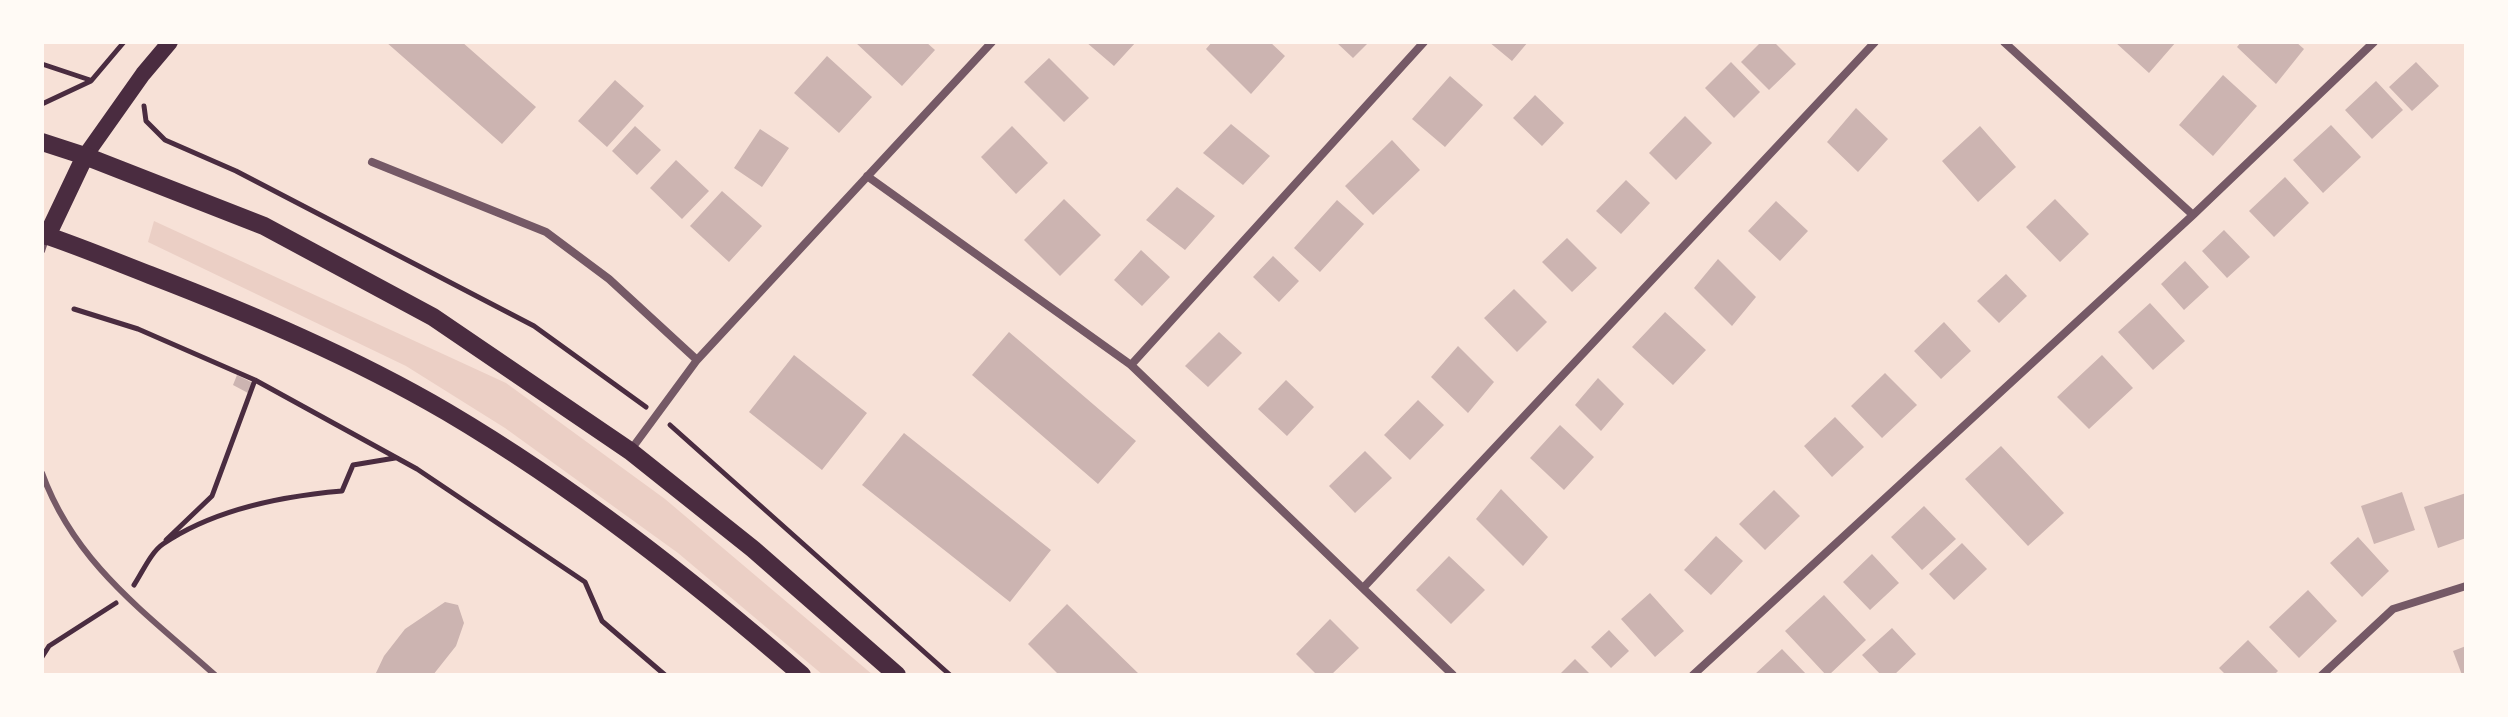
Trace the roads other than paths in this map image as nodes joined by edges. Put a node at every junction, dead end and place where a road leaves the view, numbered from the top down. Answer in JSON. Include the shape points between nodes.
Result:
{"nodes":[{"id":1,"x":170,"y":42,"type":"edge"},
{"id":2,"x":992,"y":42,"type":"edge"},
{"id":3,"x":1424,"y":42,"type":"edge"},
{"id":4,"x":1875,"y":42,"type":"edge"},
{"id":5,"x":2004,"y":42,"type":"edge"},
{"id":6,"x":2374,"y":42,"type":"edge"},
{"id":7,"x":42,"y":142,"type":"edge"},
{"id":8,"x":85,"y":156,"type":"junction"},
{"id":9,"x":372,"y":162,"type":"dead end"},
{"id":10,"x":867,"y":176,"type":"junction"},
{"id":11,"x":2193,"y":215,"type":"junction"},
{"id":12,"x":44,"y":241,"type":"edge"},
{"id":13,"x":697,"y":360,"type":"junction"},
{"id":14,"x":1131,"y":365,"type":"junction"},
{"id":15,"x":630,"y":451,"type":"junction"},
{"id":16,"x":42,"y":473,"type":"edge"},
{"id":17,"x":2466,"y":586,"type":"edge"},
{"id":18,"x":1364,"y":587,"type":"junction"},
{"id":19,"x":211,"y":673,"type":"edge"},
{"id":20,"x":802,"y":675,"type":"edge"},
{"id":21,"x":897,"y":675,"type":"edge"},
{"id":22,"x":1453,"y":675,"type":"edge"},
{"id":23,"x":1693,"y":675,"type":"edge"},
{"id":24,"x":2322,"y":675,"type":"edge"}],
"edges":[{"from":1,"to":8,"type":"main road"},
{"from":2,"to":10,"type":"street"},
{"from":3,"to":14,"type":"street"},
{"from":4,"to":18,"type":"street"},
{"from":5,"to":11,"type":"street"},
{"from":6,"to":11,"type":"street"},
{"from":7,"to":8,"type":"main road"},
{"from":8,"to":12,"type":"main road"},
{"from":8,"to":15,"type":"main road","via":[[279,234],[433,317]]},
{"from":9,"to":13,"type":"street","via":[[546,232],[609,279]]},
{"from":10,"to":13,"type":"street"},
{"from":10,"to":14,"type":"street"},
{"from":11,"to":23,"type":"street"},
{"from":12,"to":20,"type":"main road","via":[[240,309],[447,412],[601,513]]},
{"from":13,"to":15,"type":"street"},
{"from":14,"to":18,"type":"street"},
{"from":15,"to":21,"type":"main road"},
{"from":16,"to":19,"type":"lane","via":[[53,502],[105,578]]},
{"from":17,"to":24,"type":"street","via":[[2393,609]]},
{"from":18,"to":22,"type":"street"}]}
